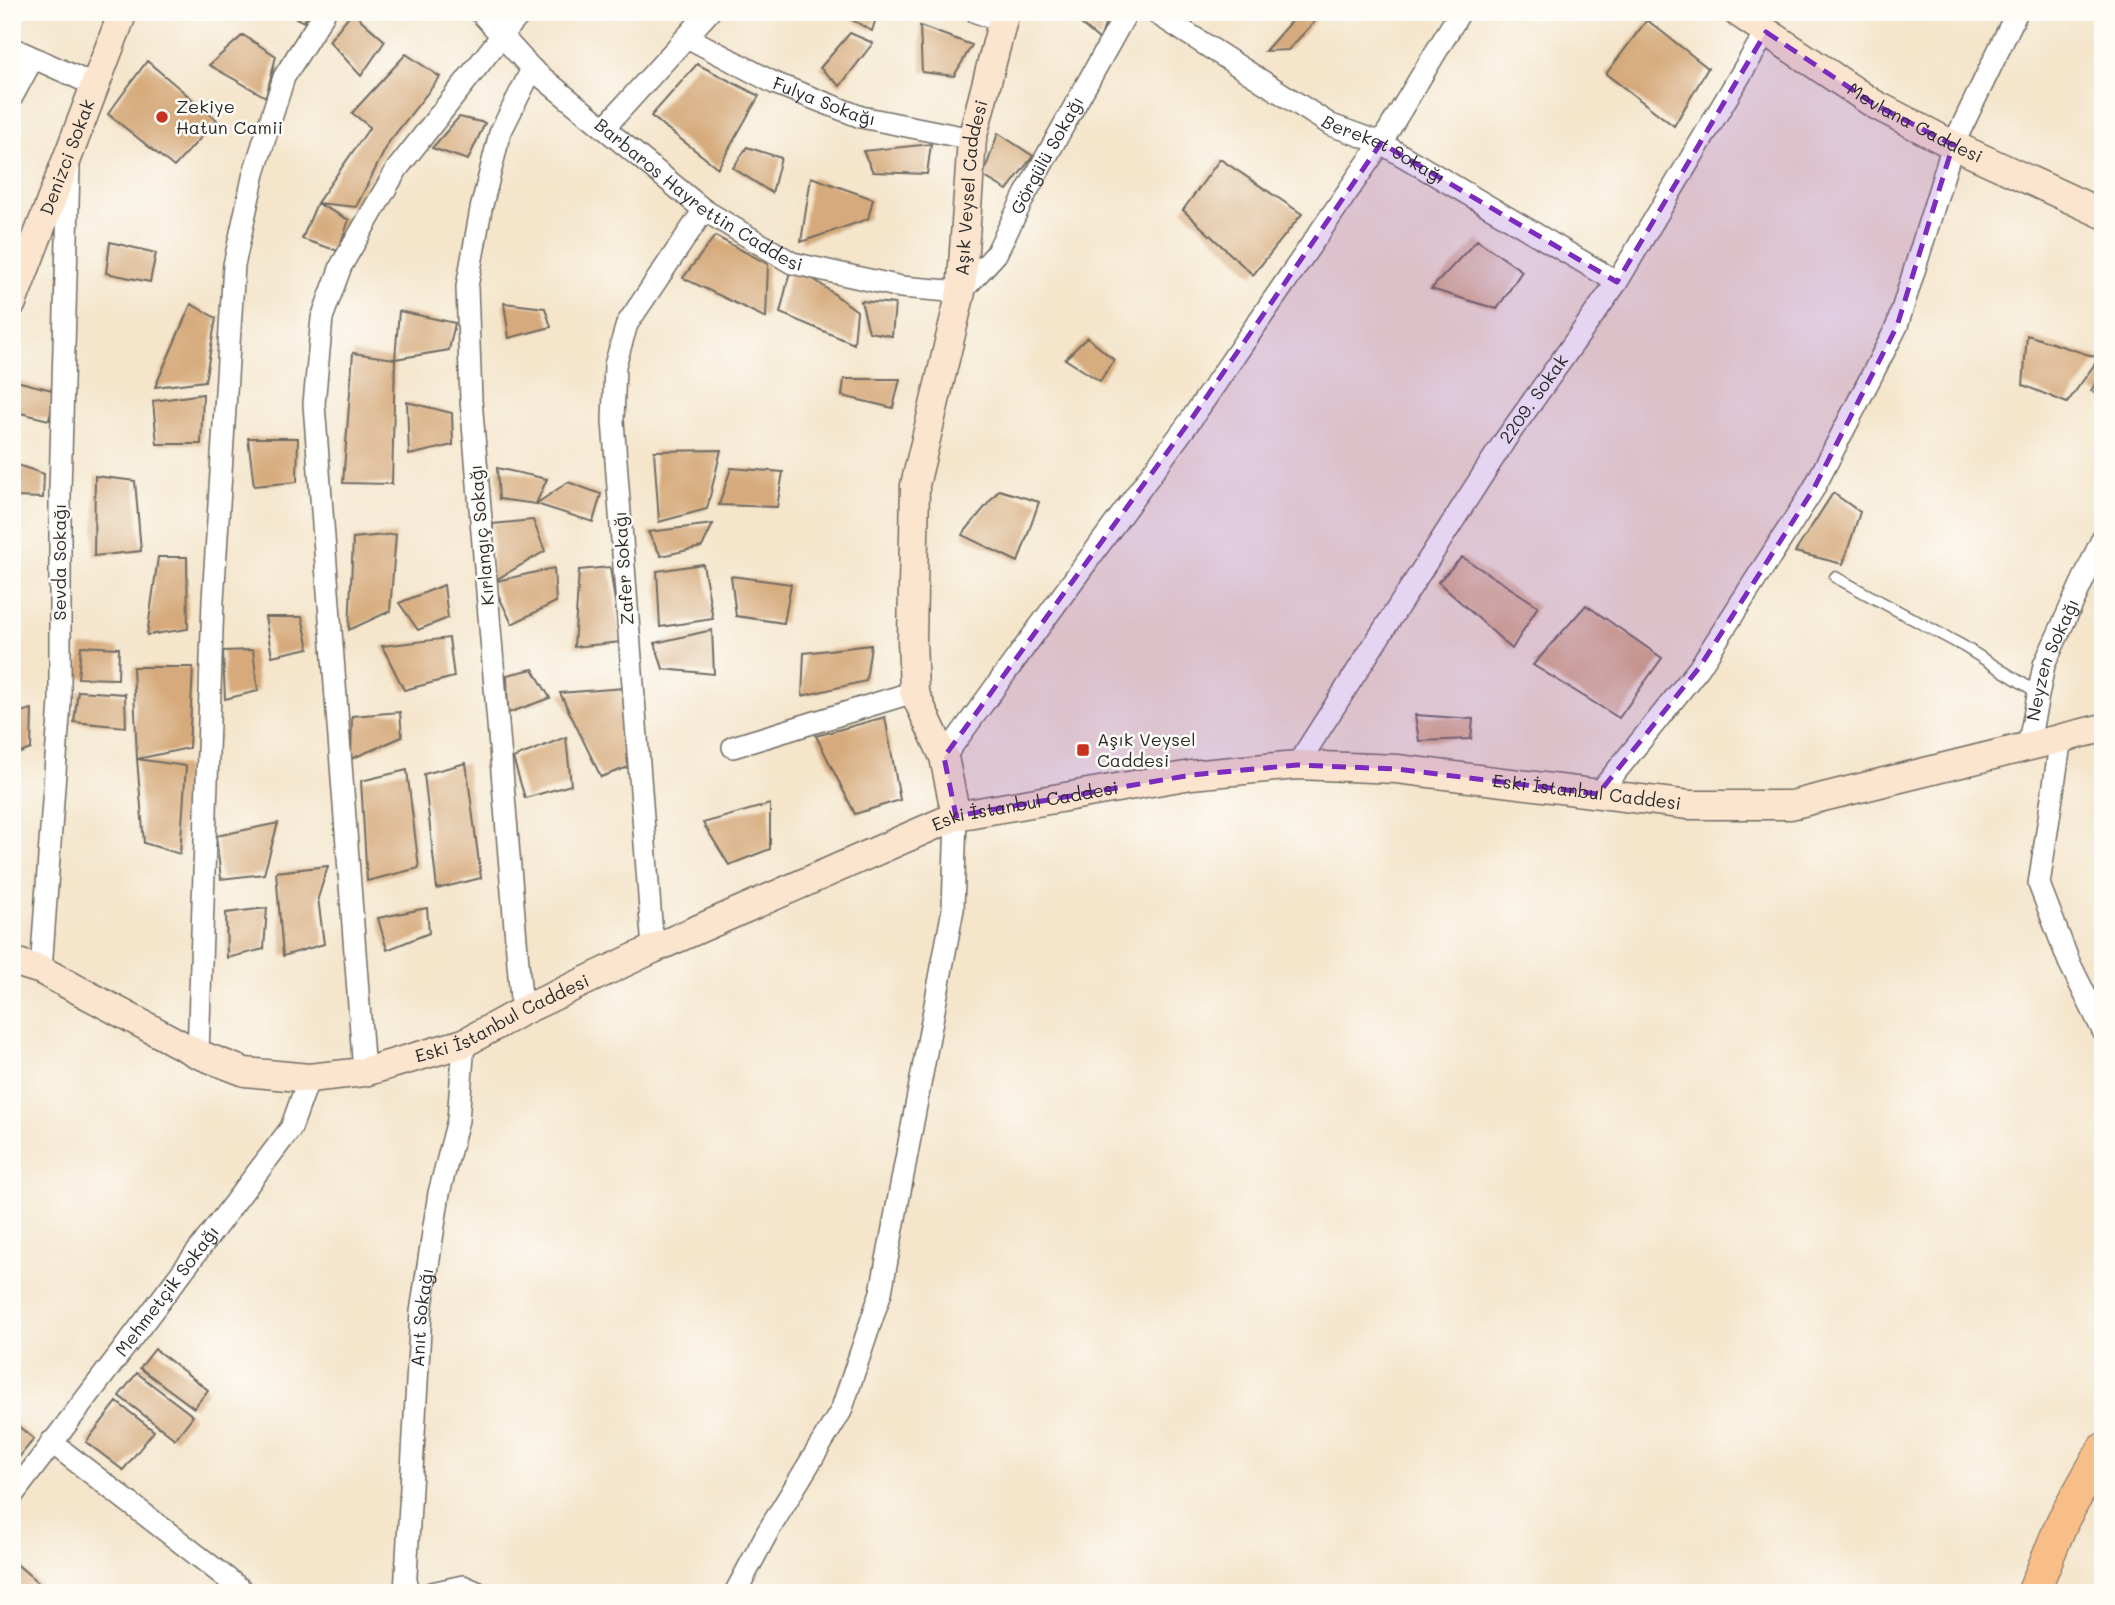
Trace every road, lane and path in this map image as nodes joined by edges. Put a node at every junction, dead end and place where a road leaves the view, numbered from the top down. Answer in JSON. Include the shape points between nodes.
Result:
{"nodes":[{"id":1,"x":122,"y":12,"type":"edge"},
{"id":2,"x":326,"y":12,"type":"edge"},
{"id":3,"x":481,"y":12,"type":"edge"},
{"id":4,"x":522,"y":12,"type":"edge"},
{"id":5,"x":709,"y":12,"type":"edge"},
{"id":6,"x":975,"y":12,"type":"edge"},
{"id":7,"x":1127,"y":12,"type":"edge"},
{"id":8,"x":1154,"y":12,"type":"edge"},
{"id":9,"x":1460,"y":12,"type":"edge"},
{"id":10,"x":1737,"y":12,"type":"edge"},
{"id":11,"x":2017,"y":12,"type":"edge"},
{"id":12,"x":1004,"y":17,"type":"edge"},
{"id":13,"x":1766,"y":32,"type":"junction"},
{"id":14,"x":502,"y":34,"type":"junction"},
{"id":15,"x":687,"y":37,"type":"junction"},
{"id":16,"x":12,"y":48,"type":"edge"},
{"id":17,"x":33,"y":58,"type":"junction"},
{"id":18,"x":532,"y":69,"type":"junction"},
{"id":19,"x":96,"y":86,"type":"junction"},
{"id":20,"x":12,"y":97,"type":"edge"},
{"id":21,"x":605,"y":127,"type":"junction"},
{"id":22,"x":972,"y":139,"type":"junction"},
{"id":23,"x":1381,"y":143,"type":"junction"},
{"id":24,"x":1953,"y":145,"type":"junction"},
{"id":25,"x":69,"y":154,"type":"junction"},
{"id":26,"x":704,"y":210,"type":"junction"},
{"id":27,"x":2103,"y":214,"type":"edge"},
{"id":28,"x":1617,"y":282,"type":"junction"},
{"id":29,"x":961,"y":292,"type":"junction"},
{"id":30,"x":12,"y":303,"type":"edge"},
{"id":31,"x":2103,"y":537,"type":"edge"},
{"id":32,"x":1835,"y":577,"type":"dead end"},
{"id":33,"x":914,"y":692,"type":"junction"},
{"id":34,"x":2038,"y":693,"type":"junction"},
{"id":35,"x":2103,"y":728,"type":"edge"},
{"id":36,"x":2061,"y":738,"type":"junction"},
{"id":37,"x":733,"y":747,"type":"dead end"},
{"id":38,"x":2028,"y":747,"type":"junction"},
{"id":39,"x":944,"y":757,"type":"junction"},
{"id":40,"x":1297,"y":765,"type":"junction"},
{"id":41,"x":1598,"y":794,"type":"junction"},
{"id":42,"x":956,"y":816,"type":"junction"},
{"id":43,"x":653,"y":950,"type":"junction"},
{"id":44,"x":12,"y":961,"type":"edge"},
{"id":45,"x":41,"y":970,"type":"junction"},
{"id":46,"x":522,"y":1011,"type":"junction"},
{"id":47,"x":2103,"y":1031,"type":"edge"},
{"id":48,"x":464,"y":1043,"type":"junction"},
{"id":49,"x":198,"y":1054,"type":"junction"},
{"id":50,"x":364,"y":1072,"type":"junction"},
{"id":51,"x":309,"y":1078,"type":"junction"},
{"id":52,"x":51,"y":1442,"type":"junction"},
{"id":53,"x":2103,"y":1449,"type":"edge"},
{"id":54,"x":12,"y":1496,"type":"edge"},
{"id":55,"x":246,"y":1593,"type":"edge"},
{"id":56,"x":405,"y":1593,"type":"edge"},
{"id":57,"x":432,"y":1593,"type":"edge"},
{"id":58,"x":479,"y":1593,"type":"edge"},
{"id":59,"x":735,"y":1593,"type":"edge"},
{"id":60,"x":2033,"y":1593,"type":"edge"}],
"edges":[{"from":1,"to":19,"type":"main road","name":"Denizci Sokak"},
{"from":2,"to":49,"type":"street","via":[[284,77],[254,173],[234,265],[213,600]]},
{"from":3,"to":14,"type":"street","name":"Barbaros Hayrettin Caddesi"},
{"from":4,"to":14,"type":"street"},
{"from":5,"to":15,"type":"street"},
{"from":6,"to":12,"type":"street"},
{"from":7,"to":29,"type":"street","name":"Görgülü Sokağı","via":[[996,254]]},
{"from":8,"to":23,"type":"street","name":"Bereket Sokağı","via":[[1331,125]]},
{"from":9,"to":23,"type":"street"},
{"from":10,"to":13,"type":"main road","name":"Mevlana Caddesi"},
{"from":11,"to":24,"type":"street"},
{"from":12,"to":22,"type":"main road","name":"Aşık Veysel Caddesi"},
{"from":13,"to":24,"type":"main road","name":"Mevlana Caddesi","via":[[1874,104]]},
{"from":13,"to":28,"type":"street","name":"2209. Sokak"},
{"from":14,"to":18,"type":"street","name":"Barbaros Hayrettin Caddesi"},
{"from":14,"to":50,"type":"street","via":[[397,169],[341,266],[321,318],[314,404]]},
{"from":15,"to":21,"type":"street"},
{"from":15,"to":22,"type":"street","name":"Fulya Sokağı","via":[[774,83],[861,117]]},
{"from":16,"to":17,"type":"street"},
{"from":17,"to":19,"type":"street"},
{"from":17,"to":20,"type":"street"},
{"from":18,"to":21,"type":"street","name":"Barbaros Hayrettin Caddesi"},
{"from":18,"to":46,"type":"street","name":"Kırlangıç Sokağı","via":[[500,133],[467,287],[471,400]]},
{"from":19,"to":25,"type":"main road","name":"Denizci Sokak"},
{"from":21,"to":26,"type":"street","name":"Barbaros Hayrettin Caddesi"},
{"from":22,"to":29,"type":"main road","name":"Aşık Veysel Caddesi"},
{"from":23,"to":28,"type":"street","name":"Bereket Sokağı"},
{"from":23,"to":39,"type":"street","via":[[1190,421]]},
{"from":24,"to":27,"type":"main road","name":"Mevlana Caddesi"},
{"from":24,"to":41,"type":"street","via":[[1897,326],[1813,490],[1699,668]]},
{"from":25,"to":30,"type":"main road","name":"Denizci Sokak"},
{"from":25,"to":45,"type":"street","name":"Sevda Sokağı","via":[[60,477],[60,702]]},
{"from":26,"to":29,"type":"street","name":"Barbaros Hayrettin Caddesi","via":[[792,263],[901,287]]},
{"from":26,"to":43,"type":"street","name":"Zafer Sokağı","via":[[627,324],[615,365],[613,421]]},
{"from":28,"to":40,"type":"street","name":"2209. Sokak","via":[[1505,440]]},
{"from":29,"to":33,"type":"main road","name":"Aşık Veysel Caddesi","via":[[915,485]]},
{"from":31,"to":34,"type":"street","name":"Neyzen Sokağı","via":[[2044,664]]},
{"from":32,"to":34,"type":"lane","via":[[1963,646]]},
{"from":33,"to":37,"type":"street"},
{"from":33,"to":39,"type":"main road","name":"Aşık Veysel Caddesi"},
{"from":34,"to":38,"type":"street","name":"Neyzen Sokağı"},
{"from":35,"to":36,"type":"main road","name":"Eski İstanbul Caddesi"},
{"from":36,"to":38,"type":"main road","name":"Eski İstanbul Caddesi"},
{"from":36,"to":47,"type":"street","via":[[2039,884]]},
{"from":38,"to":41,"type":"main road","name":"Eski İstanbul Caddesi","via":[[1791,805],[1689,805]]},
{"from":39,"to":42,"type":"main road","name":"Aşık Veysel Caddesi"},
{"from":40,"to":41,"type":"main road","name":"Eski İstanbul Caddesi","via":[[1397,769]]},
{"from":40,"to":42,"type":"main road","name":"Eski İstanbul Caddesi","via":[[1191,775]]},
{"from":42,"to":43,"type":"main road","name":"Eski İstanbul Caddesi"},
{"from":42,"to":59,"type":"street","via":[[953,909],[881,1293],[841,1411]]},
{"from":43,"to":46,"type":"main road","name":"Eski İstanbul Caddesi"},
{"from":44,"to":45,"type":"main road","name":"Eski İstanbul Caddesi"},
{"from":45,"to":49,"type":"main road","name":"Eski İstanbul Caddesi"},
{"from":46,"to":48,"type":"main road","name":"Eski İstanbul Caddesi"},
{"from":48,"to":50,"type":"main road","name":"Eski İstanbul Caddesi"},
{"from":48,"to":56,"type":"street","name":"Anıt Sokağı","via":[[458,1120],[439,1193],[422,1312]]},
{"from":49,"to":51,"type":"main road","name":"Eski İstanbul Caddesi","via":[[245,1072]]},
{"from":50,"to":51,"type":"main road","name":"Eski İstanbul Caddesi"},
{"from":51,"to":52,"type":"street","name":"Mehmetçik Sokağı","via":[[291,1128]]},
{"from":52,"to":54,"type":"street","name":"Mehmetçik Sokağı"},
{"from":52,"to":55,"type":"street"},
{"from":53,"to":60,"type":"main road","via":[[2063,1520]]},
{"from":57,"to":58,"type":"street","via":[[463,1586]]}]}
